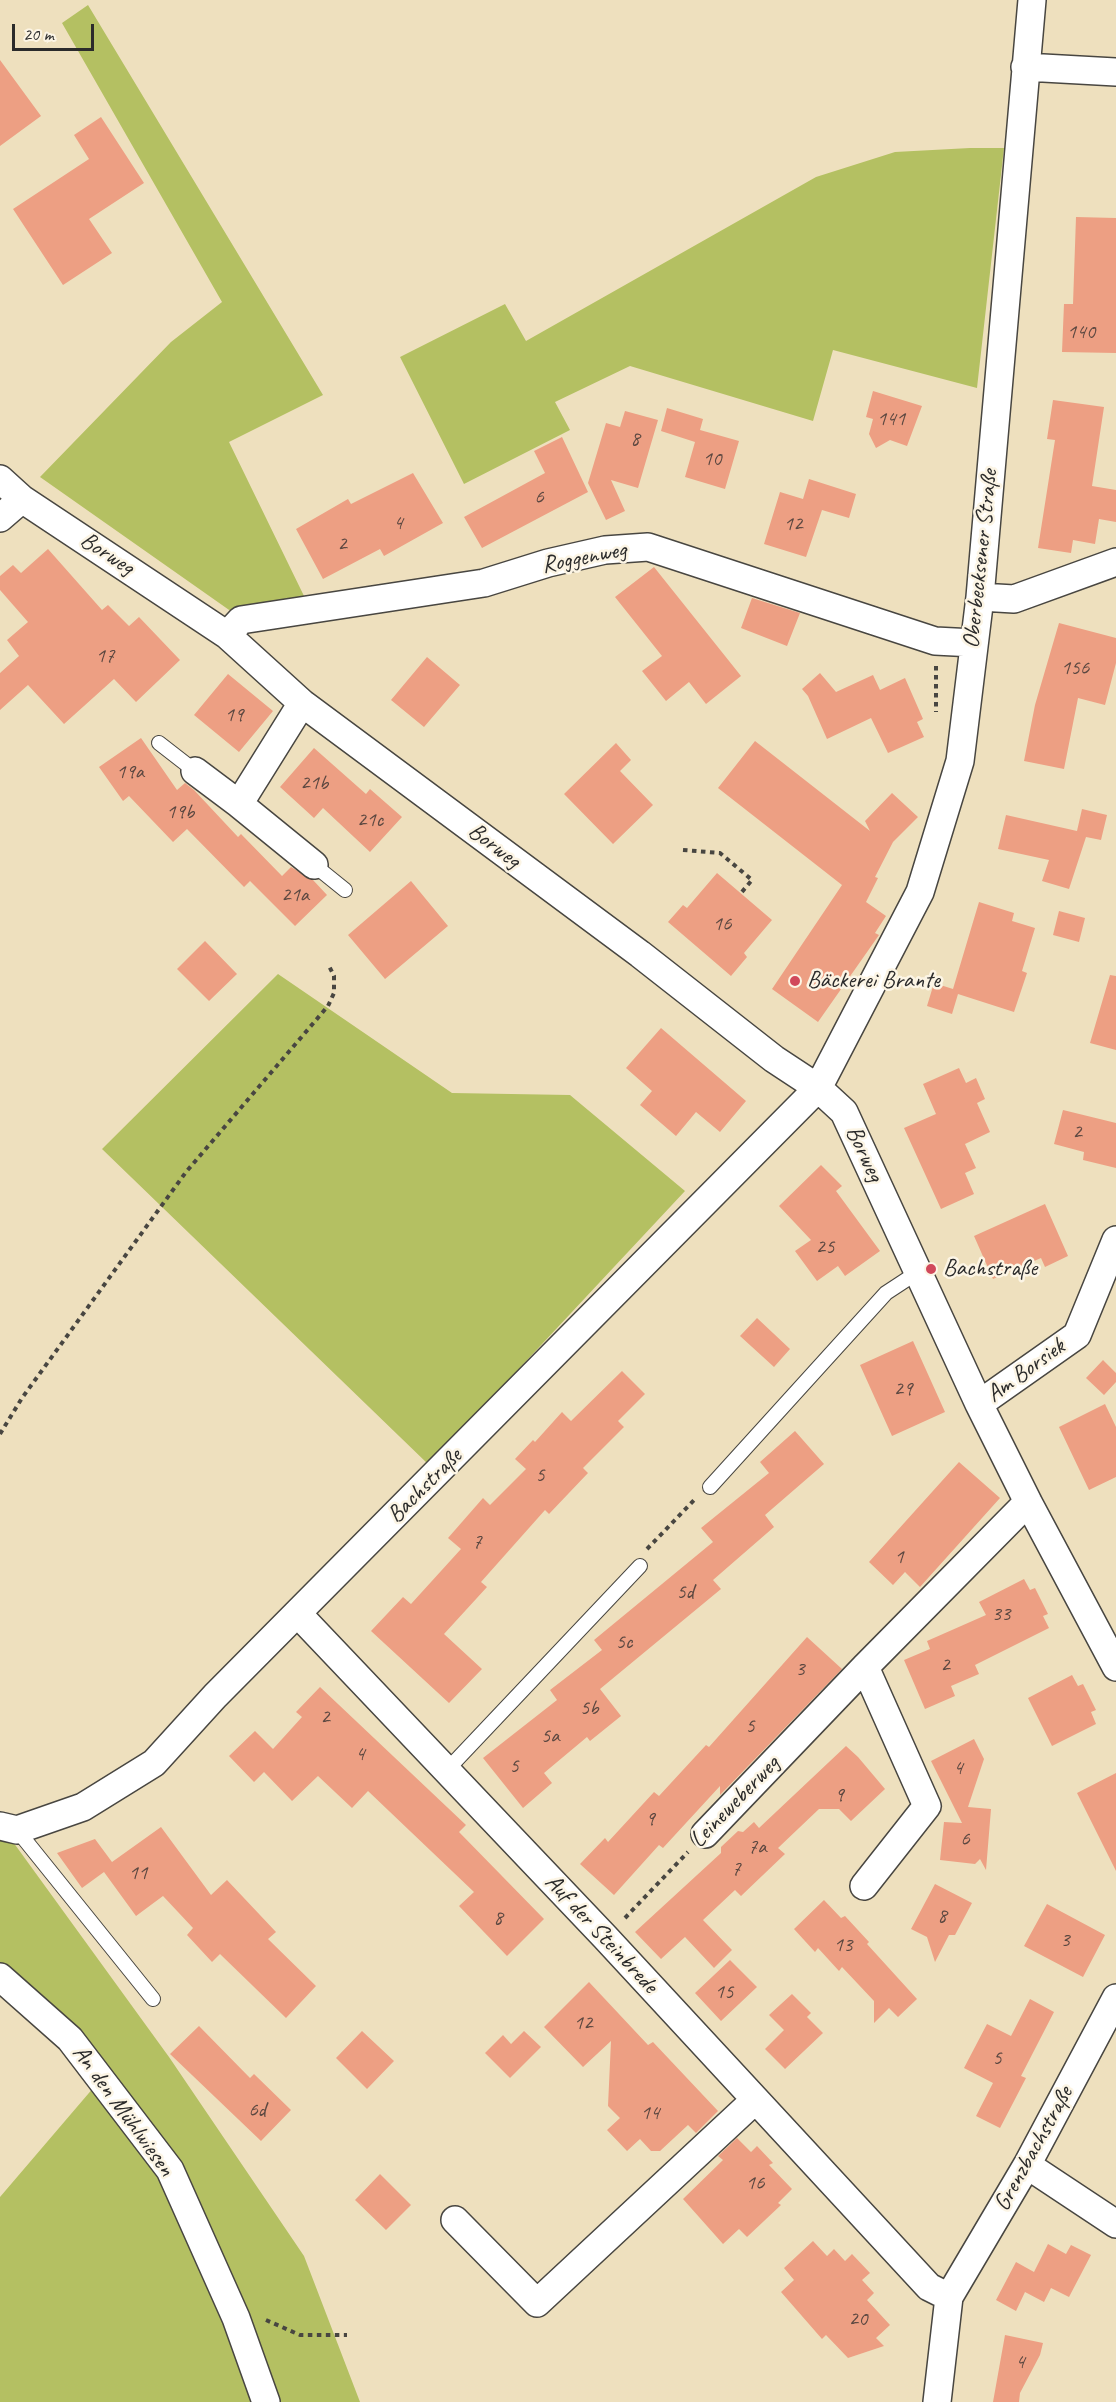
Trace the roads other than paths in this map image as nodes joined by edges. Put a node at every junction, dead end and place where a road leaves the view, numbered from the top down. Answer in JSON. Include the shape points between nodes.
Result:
{"nodes":[{"id":1,"x":1032,"y":0,"type":"edge"},
{"id":2,"x":1026,"y":67,"type":"junction"},
{"id":3,"x":1116,"y":72,"type":"edge"},
{"id":4,"x":0,"y":479,"type":"edge"},
{"id":5,"x":22,"y":499,"type":"junction"},
{"id":6,"x":0,"y":518,"type":"edge"},
{"id":7,"x":1116,"y":562,"type":"edge"},
{"id":8,"x":980,"y":597,"type":"junction"},
{"id":9,"x":227,"y":635,"type":"junction"},
{"id":10,"x":974,"y":643,"type":"junction"},
{"id":11,"x":302,"y":703,"type":"junction"},
{"id":12,"x":159,"y":744,"type":"dead end"},
{"id":13,"x":195,"y":771,"type":"joint"},
{"id":14,"x":239,"y":804,"type":"junction"},
{"id":15,"x":315,"y":865,"type":"joint"},
{"id":16,"x":345,"y":890,"type":"dead end"},
{"id":17,"x":818,"y":1088,"type":"junction"},
{"id":18,"x":1116,"y":1240,"type":"edge"},
{"id":19,"x":918,"y":1272,"type":"junction"},
{"id":20,"x":979,"y":1404,"type":"junction"},
{"id":21,"x":710,"y":1487,"type":"road end"},
{"id":22,"x":1028,"y":1502,"type":"junction"},
{"id":23,"x":640,"y":1566,"type":"road end"},
{"id":24,"x":298,"y":1614,"type":"junction"},
{"id":25,"x":865,"y":1667,"type":"junction"},
{"id":26,"x":1116,"y":1667,"type":"edge"},
{"id":27,"x":447,"y":1770,"type":"junction"},
{"id":28,"x":9,"y":1828,"type":"edge"},
{"id":29,"x":705,"y":1834,"type":"road end"},
{"id":30,"x":864,"y":1886,"type":"dead end"},
{"id":31,"x":0,"y":1977,"type":"edge"},
{"id":32,"x":1116,"y":1998,"type":"edge"},
{"id":33,"x":153,"y":1999,"type":"dead end"},
{"id":34,"x":754,"y":2101,"type":"junction"},
{"id":35,"x":1027,"y":2165,"type":"junction"},
{"id":36,"x":455,"y":2220,"type":"dead end"},
{"id":37,"x":1116,"y":2224,"type":"edge"},
{"id":38,"x":949,"y":2297,"type":"junction"},
{"id":39,"x":266,"y":2402,"type":"edge"},
{"id":40,"x":937,"y":2402,"type":"edge"}],
"edges":[{"from":1,"to":2,"type":"street","name":"Oberbecksener Straße"},
{"from":2,"to":3,"type":"street"},
{"from":2,"to":8,"type":"street","name":"Oberbecksener Straße"},
{"from":4,"to":5,"type":"street","name":"Borweg"},
{"from":5,"to":6,"type":"street"},
{"from":5,"to":9,"type":"street","name":"Borweg"},
{"from":7,"to":8,"type":"street","via":[[1014,599]]},
{"from":8,"to":10,"type":"street","name":"Oberbecksener Straße"},
{"from":9,"to":10,"type":"street","name":"Roggenweg","via":[[241,620],[484,583],[605,550],[648,547],[935,641]]},
{"from":9,"to":11,"type":"street","name":"Borweg"},
{"from":10,"to":17,"type":"street","name":"Oberbecksener Straße","via":[[960,761],[920,892]]},
{"from":11,"to":14,"type":"street"},
{"from":11,"to":17,"type":"street","name":"Borweg","via":[[640,954],[774,1059]]},
{"from":12,"to":13,"type":"lane"},
{"from":13,"to":14,"type":"street"},
{"from":14,"to":15,"type":"street"},
{"from":15,"to":16,"type":"lane"},
{"from":17,"to":19,"type":"street","name":"Borweg","via":[[844,1112]]},
{"from":17,"to":24,"type":"street","name":"Bachstraße"},
{"from":18,"to":20,"type":"street","name":"Am Borsiek","via":[[1077,1335]]},
{"from":19,"to":20,"type":"street","name":"Borweg"},
{"from":19,"to":21,"type":"lane","via":[[886,1293]]},
{"from":20,"to":22,"type":"street","name":"Borweg"},
{"from":22,"to":25,"type":"street","name":"Leineweberweg"},
{"from":22,"to":26,"type":"street","name":"Borweg"},
{"from":23,"to":27,"type":"lane"},
{"from":24,"to":27,"type":"street","name":"Auf der Steinbrede"},
{"from":24,"to":28,"type":"street","name":"Bachstraße","via":[[154,1763],[83,1807]]},
{"from":25,"to":29,"type":"street","name":"Leineweberweg"},
{"from":25,"to":30,"type":"street","via":[[927,1806]]},
{"from":27,"to":34,"type":"street","name":"Auf der Steinbrede","via":[[606,1937]]},
{"from":28,"to":33,"type":"lane"},
{"from":31,"to":39,"type":"street","name":"An den Mühlwiesen","via":[[70,2039],[170,2170],[236,2318]]},
{"from":32,"to":35,"type":"street","name":"Grenzbachstraße"},
{"from":34,"to":36,"type":"street","via":[[537,2303]]},
{"from":34,"to":38,"type":"street","name":"Auf der Steinbrede","via":[[929,2288]]},
{"from":35,"to":37,"type":"street"},
{"from":35,"to":38,"type":"street","name":"Grenzbachstraße"},
{"from":38,"to":40,"type":"street"}]}
